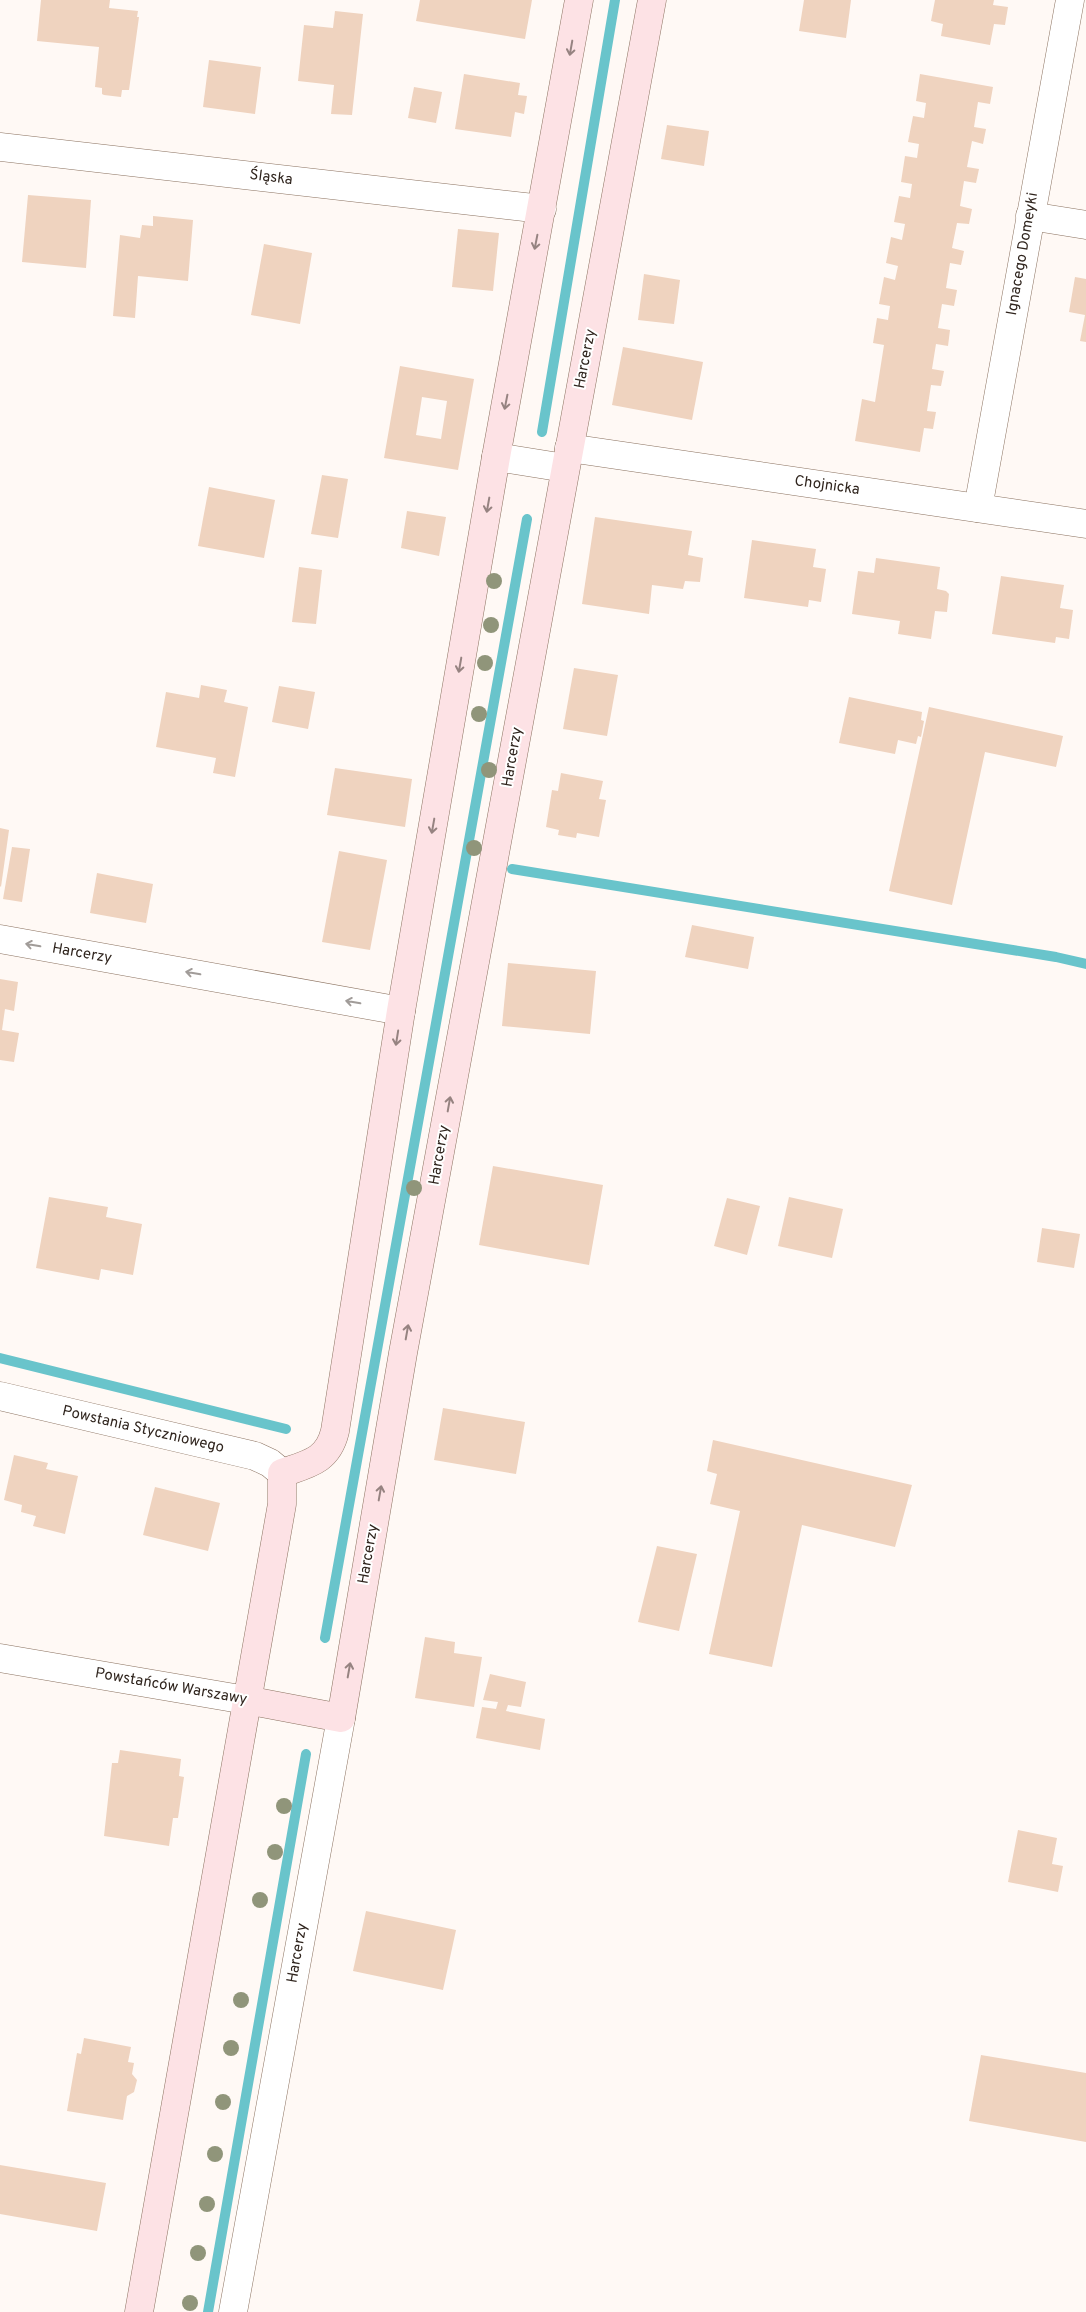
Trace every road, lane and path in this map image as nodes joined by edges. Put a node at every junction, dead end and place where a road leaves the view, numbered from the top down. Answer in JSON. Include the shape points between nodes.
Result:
{"nodes":[{"id":1,"x":579,"y":0,"type":"edge"},
{"id":2,"x":652,"y":0,"type":"edge"},
{"id":3,"x":1070,"y":0,"type":"edge"},
{"id":4,"x":0,"y":147,"type":"edge"},
{"id":5,"x":542,"y":209,"type":"junction"},
{"id":6,"x":1030,"y":216,"type":"junction"},
{"id":7,"x":1086,"y":225,"type":"edge"},
{"id":8,"x":496,"y":457,"type":"junction"},
{"id":9,"x":567,"y":458,"type":"junction"},
{"id":10,"x":978,"y":508,"type":"junction"},
{"id":11,"x":1086,"y":524,"type":"edge"},
{"id":12,"x":0,"y":939,"type":"edge"},
{"id":13,"x":401,"y":1011,"type":"junction"},
{"id":14,"x":0,"y":1396,"type":"edge"},
{"id":15,"x":282,"y":1473,"type":"junction"},
{"id":16,"x":0,"y":1658,"type":"edge"},
{"id":17,"x":246,"y":1700,"type":"junction"},
{"id":18,"x":341,"y":1718,"type":"junction"},
{"id":19,"x":139,"y":2312,"type":"edge"},
{"id":20,"x":233,"y":2312,"type":"edge"}],
"edges":[{"from":1,"to":5,"type":"street","one_way":true},
{"from":2,"to":9,"type":"street","name":"Harcerzy"},
{"from":3,"to":6,"type":"street","name":"Ignacego Domeyki"},
{"from":4,"to":5,"type":"street","name":"Śląska"},
{"from":5,"to":8,"type":"street","one_way":true},
{"from":6,"to":7,"type":"street"},
{"from":6,"to":10,"type":"street","name":"Ignacego Domeyki"},
{"from":8,"to":9,"type":"street","name":"Chojnicka"},
{"from":8,"to":13,"type":"street","one_way":true},
{"from":9,"to":10,"type":"street","name":"Chojnicka"},
{"from":18,"to":9,"type":"street","name":"Harcerzy","one_way":true,"via":[[405,1343]]},
{"from":10,"to":11,"type":"street","name":"Chojnicka"},
{"from":13,"to":12,"type":"street","name":"Harcerzy","one_way":true},
{"from":13,"to":15,"type":"street","one_way":true,"via":[[332,1442],[315,1462]]},
{"from":14,"to":15,"type":"street","name":"Powstania Styczniowego","via":[[255,1456]]},
{"from":15,"to":17,"type":"street","via":[[282,1504]]},
{"from":16,"to":17,"type":"street","name":"Powstańców Warszawy"},
{"from":17,"to":18,"type":"street","name":"Powstańców Warszawy"},
{"from":17,"to":19,"type":"street"},
{"from":18,"to":20,"type":"street","name":"Harcerzy"}]}
